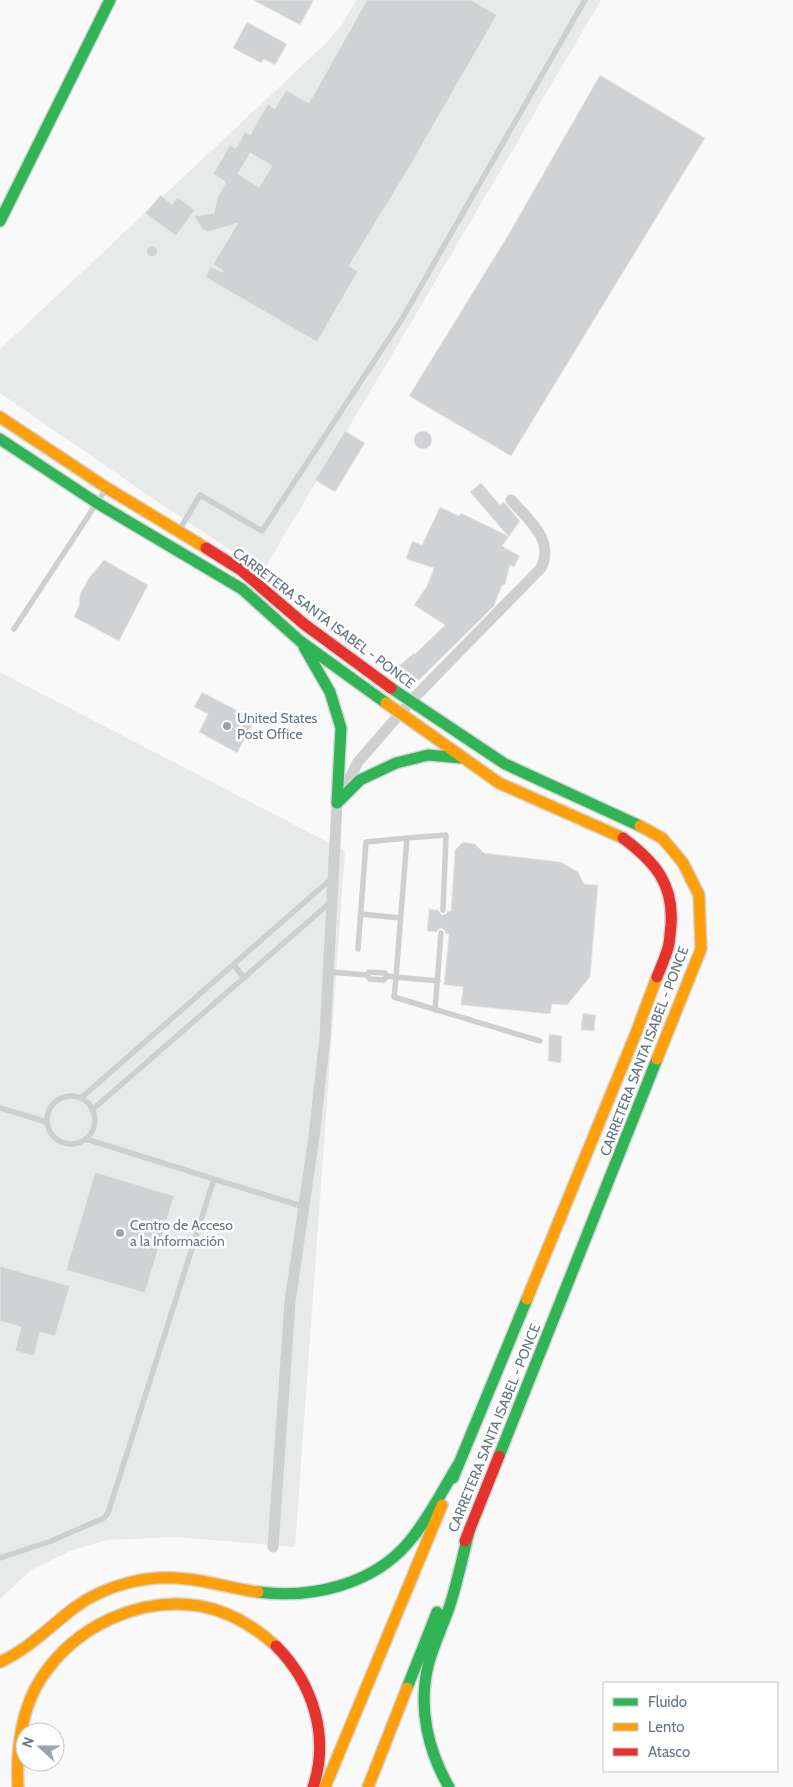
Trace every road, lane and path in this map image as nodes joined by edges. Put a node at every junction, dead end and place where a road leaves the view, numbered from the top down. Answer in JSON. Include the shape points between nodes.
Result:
{"nodes":[{"id":1,"x":110,"y":0,"type":"edge"},
{"id":2,"x":585,"y":0,"type":"edge"},
{"id":3,"x":0,"y":221,"type":"edge"},
{"id":4,"x":0,"y":417,"type":"edge"},
{"id":5,"x":0,"y":439,"type":"edge"},
{"id":6,"x":107,"y":488,"type":"junction"},
{"id":7,"x":511,"y":500,"type":"dead end"},
{"id":8,"x":97,"y":502,"type":"junction"},
{"id":9,"x":179,"y":531,"type":"junction"},
{"id":10,"x":14,"y":629,"type":"dead end"},
{"id":11,"x":300,"y":641,"type":"junction"},
{"id":12,"x":410,"y":702,"type":"junction"},
{"id":13,"x":400,"y":714,"type":"junction"},
{"id":14,"x":463,"y":758,"type":"junction"},
{"id":15,"x":337,"y":803,"type":"junction"},
{"id":16,"x":407,"y":838,"type":"junction"},
{"id":17,"x":333,"y":878,"type":"junction"},
{"id":18,"x":332,"y":901,"type":"junction"},
{"id":19,"x":443,"y":910,"type":"dead end"},
{"id":20,"x":361,"y":914,"type":"junction"},
{"id":21,"x":400,"y":918,"type":"junction"},
{"id":22,"x":441,"y":933,"type":"dead end"},
{"id":23,"x":358,"y":949,"type":"dead end"},
{"id":24,"x":234,"y":965,"type":"junction"},
{"id":25,"x":329,"y":972,"type":"junction"},
{"id":26,"x":396,"y":977,"type":"junction"},
{"id":27,"x":244,"y":978,"type":"junction"},
{"id":28,"x":438,"y":981,"type":"junction"},
{"id":29,"x":436,"y":1010,"type":"junction"},
{"id":30,"x":540,"y":1042,"type":"dead end"},
{"id":31,"x":81,"y":1098,"type":"junction"},
{"id":32,"x":0,"y":1108,"type":"edge"},
{"id":33,"x":92,"y":1110,"type":"junction"},
{"id":34,"x":47,"y":1122,"type":"junction"},
{"id":35,"x":86,"y":1139,"type":"junction"},
{"id":36,"x":214,"y":1179,"type":"junction"},
{"id":37,"x":304,"y":1207,"type":"junction"},
{"id":38,"x":458,"y":1465,"type":"junction"},
{"id":39,"x":470,"y":1528,"type":"junction"},
{"id":40,"x":273,"y":1547,"type":"dead end"},
{"id":41,"x":0,"y":1558,"type":"edge"},
{"id":42,"x":0,"y":1662,"type":"edge"},
{"id":43,"x":18,"y":1787,"type":"edge"},
{"id":44,"x":313,"y":1787,"type":"edge"},
{"id":45,"x":325,"y":1787,"type":"edge"},
{"id":46,"x":368,"y":1787,"type":"edge"},
{"id":47,"x":449,"y":1787,"type":"edge"}],
"edges":[{"from":1,"to":3,"type":"main road"},
{"from":2,"to":9,"type":"lane","via":[[402,319],[262,531],[200,495]]},
{"from":4,"to":6,"type":"main road","name":"CARRETERA SANTA ISABEL - PONCE"},
{"from":5,"to":8,"type":"main road","name":"CARRETERA SANTA ISABEL - PONCE"},
{"from":6,"to":8,"type":"lane"},
{"from":6,"to":9,"type":"main road","name":"CARRETERA SANTA ISABEL - PONCE"},
{"from":7,"to":12,"type":"street","via":[[542,536],[546,550],[542,565]]},
{"from":8,"to":10,"type":"lane"},
{"from":8,"to":11,"type":"main road","name":"CARRETERA SANTA ISABEL - PONCE","via":[[242,589]]},
{"from":9,"to":12,"type":"main road","name":"CARRETERA SANTA ISABEL - PONCE","via":[[241,570],[304,624]]},
{"from":11,"to":13,"type":"main road","name":"CARRETERA SANTA ISABEL - PONCE"},
{"from":11,"to":15,"type":"main road","via":[[330,692],[341,728]]},
{"from":12,"to":13,"type":"street"},
{"from":12,"to":39,"type":"main road","name":"CARRETERA SANTA ISABEL - PONCE","via":[[505,764],[662,838],[683,863],[699,895],[700,949]]},
{"from":13,"to":14,"type":"main road","name":"CARRETERA SANTA ISABEL - PONCE"},
{"from":13,"to":15,"type":"street","via":[[358,762]]},
{"from":14,"to":15,"type":"main road","via":[[428,755],[396,763],[360,780]]},
{"from":14,"to":38,"type":"main road","name":"CARRETERA SANTA ISABEL - PONCE","via":[[499,783],[620,836],[640,850],[666,884],[672,908],[669,946],[636,1033]]},
{"from":15,"to":17,"type":"street"},
{"from":16,"to":19,"type":"lane","via":[[446,834]]},
{"from":16,"to":20,"type":"lane","via":[[366,842]]},
{"from":16,"to":21,"type":"lane"},
{"from":17,"to":18,"type":"street"},
{"from":17,"to":24,"type":"lane"},
{"from":18,"to":25,"type":"street"},
{"from":18,"to":27,"type":"lane"},
{"from":20,"to":21,"type":"lane"},
{"from":20,"to":23,"type":"lane"},
{"from":21,"to":26,"type":"lane"},
{"from":22,"to":28,"type":"lane"},
{"from":24,"to":27,"type":"lane"},
{"from":24,"to":31,"type":"lane"},
{"from":25,"to":26,"type":"lane","via":[[367,975],[384,980],[387,976]]},
{"from":25,"to":37,"type":"street","via":[[325,1037]]},
{"from":26,"to":28,"type":"lane"},
{"from":26,"to":29,"type":"lane","via":[[394,997]]},
{"from":27,"to":33,"type":"lane"},
{"from":28,"to":29,"type":"lane"},
{"from":29,"to":30,"type":"lane"},
{"from":31,"to":33,"type":"lane"},
{"from":31,"to":34,"type":"lane","via":[[70,1095],[60,1098],[52,1105]]},
{"from":32,"to":34,"type":"lane"},
{"from":33,"to":35,"type":"lane","via":[[94,1124]]},
{"from":34,"to":35,"type":"lane","via":[[54,1137],[62,1142],[70,1144]]},
{"from":35,"to":36,"type":"lane"},
{"from":36,"to":37,"type":"lane"},
{"from":36,"to":41,"type":"lane","via":[[108,1513],[104,1518],[51,1542]]},
{"from":37,"to":40,"type":"street","via":[[290,1302]]},
{"from":38,"to":42,"type":"main road","via":[[402,1550],[341,1586],[321,1592],[274,1595],[192,1580],[144,1580],[108,1589],[84,1602],[26,1648]]},
{"from":38,"to":45,"type":"main road","name":"CARRETERA SANTA ISABEL - PONCE"},
{"from":39,"to":46,"type":"main road","name":"CARRETERA SANTA ISABEL - PONCE"},
{"from":39,"to":47,"type":"main road","via":[[452,1597],[428,1668],[424,1697],[433,1755]]},
{"from":43,"to":44,"type":"main road","via":[[20,1741],[29,1708],[42,1679],[58,1657],[82,1635],[110,1618],[167,1603],[221,1611],[245,1622],[276,1645],[294,1665],[308,1690],[318,1721],[320,1755]]}]}
